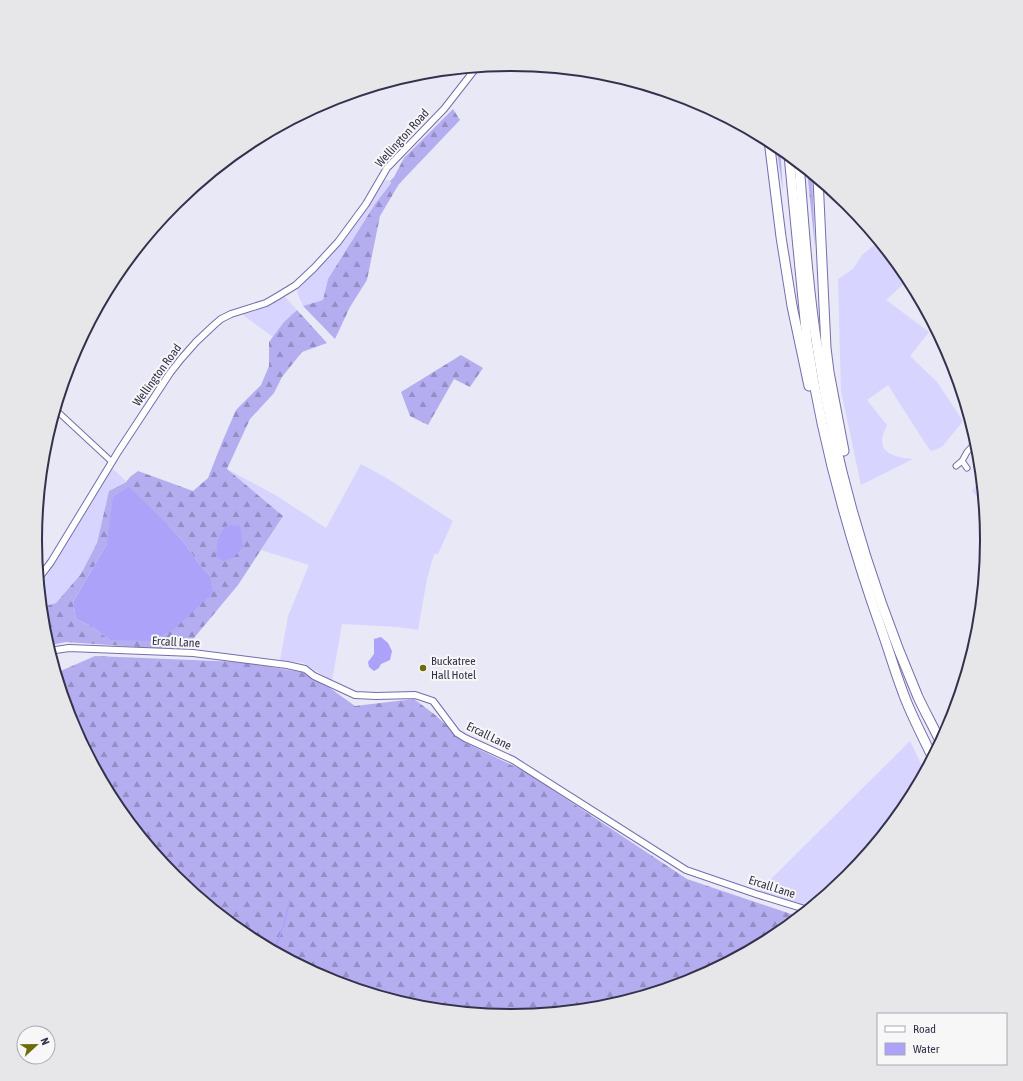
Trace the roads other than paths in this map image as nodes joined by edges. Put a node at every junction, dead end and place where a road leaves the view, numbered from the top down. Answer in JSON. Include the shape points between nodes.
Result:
{"nodes":[{"id":1,"x":472,"y":73,"type":"edge"},
{"id":2,"x":770,"y":149,"type":"edge"},
{"id":3,"x":790,"y":163,"type":"edge"},
{"id":4,"x":800,"y":170,"type":"edge"},
{"id":5,"x":818,"y":186,"type":"edge"},
{"id":6,"x":60,"y":413,"type":"edge"},
{"id":7,"x":822,"y":423,"type":"junction"},
{"id":8,"x":972,"y":447,"type":"edge"},
{"id":9,"x":962,"y":461,"type":"junction"},
{"id":10,"x":112,"y":462,"type":"junction"},
{"id":11,"x":956,"y":466,"type":"dead end"},
{"id":12,"x":967,"y":468,"type":"dead end"},
{"id":13,"x":863,"y":547,"type":"junction"},
{"id":14,"x":43,"y":572,"type":"edge"},
{"id":15,"x":55,"y":650,"type":"edge"},
{"id":16,"x":938,"y":737,"type":"edge"},
{"id":17,"x":930,"y":753,"type":"edge"},
{"id":18,"x":803,"y":908,"type":"edge"}],
"edges":[{"from":1,"to":10,"type":"street","name":"Wellington Road","via":[[444,109],[387,168],[366,204],[338,242],[314,268],[296,285],[266,303],[221,319],[196,342],[170,373]]},
{"from":2,"to":7,"type":"highway","via":[[792,306],[808,380]]},
{"from":3,"to":7,"type":"highway","via":[[807,341]]},
{"from":4,"to":13,"type":"highway","via":[[818,352],[840,461]]},
{"from":5,"to":13,"type":"highway","via":[[826,348]]},
{"from":6,"to":10,"type":"street"},
{"from":7,"to":17,"type":"highway","via":[[849,530],[870,596],[907,703]]},
{"from":8,"to":9,"type":"street"},
{"from":9,"to":11,"type":"street"},
{"from":9,"to":12,"type":"street"},
{"from":10,"to":14,"type":"street","name":"Wellington Road"},
{"from":13,"to":16,"type":"highway","via":[[885,612]]},
{"from":15,"to":18,"type":"street","name":"Ercall Lane","via":[[68,648],[193,653],[287,665],[305,669],[314,676],[355,695],[415,695],[433,701],[458,733],[465,738],[513,760],[686,870]]}]}
